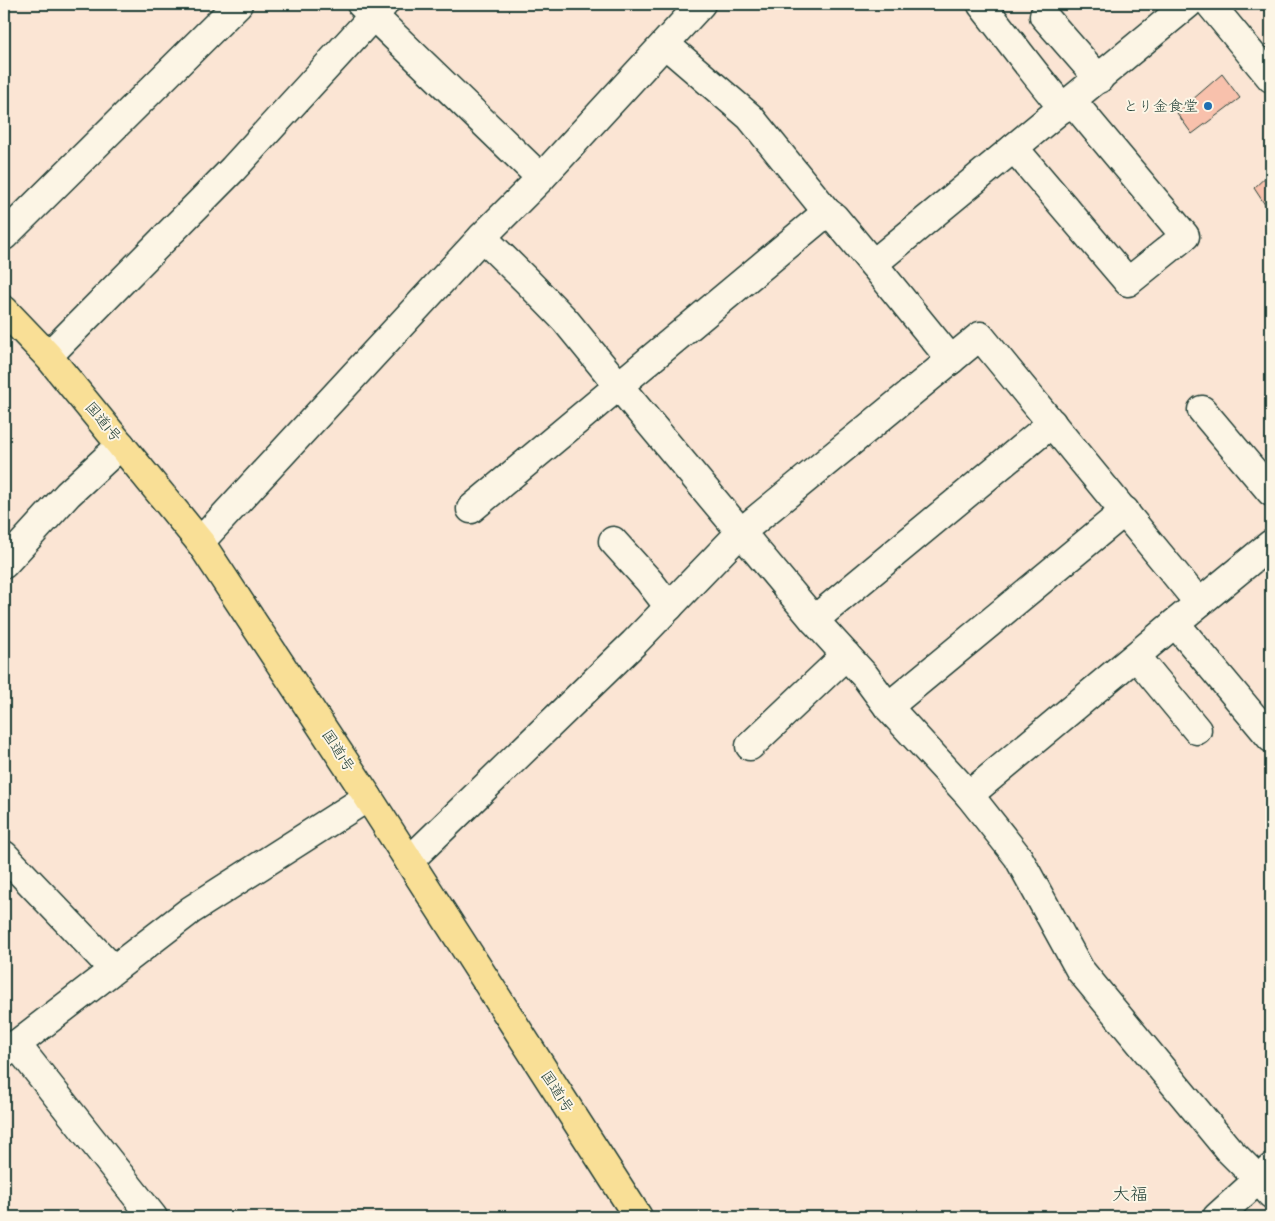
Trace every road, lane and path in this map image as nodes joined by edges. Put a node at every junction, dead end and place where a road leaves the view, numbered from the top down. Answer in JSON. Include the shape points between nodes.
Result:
{"nodes":[{"id":1,"x":238,"y":4,"type":"edge"},
{"id":2,"x":701,"y":4,"type":"edge"},
{"id":3,"x":1188,"y":4,"type":"edge"},
{"id":4,"x":1210,"y":4,"type":"edge"},
{"id":5,"x":982,"y":5,"type":"dead end"},
{"id":6,"x":373,"y":8,"type":"edge"},
{"id":7,"x":1044,"y":16,"type":"dead end"},
{"id":8,"x":665,"y":44,"type":"junction"},
{"id":9,"x":1271,"y":78,"type":"edge"},
{"id":10,"x":1098,"y":79,"type":"junction"},
{"id":11,"x":1067,"y":104,"type":"junction"},
{"id":12,"x":1014,"y":148,"type":"junction"},
{"id":13,"x":541,"y":178,"type":"junction"},
{"id":14,"x":827,"y":212,"type":"junction"},
{"id":15,"x":4,"y":236,"type":"edge"},
{"id":16,"x":482,"y":237,"type":"junction"},
{"id":17,"x":873,"y":264,"type":"junction"},
{"id":18,"x":4,"y":310,"type":"edge"},
{"id":19,"x":48,"y":356,"type":"junction"},
{"id":20,"x":951,"y":360,"type":"junction"},
{"id":21,"x":618,"y":385,"type":"junction"},
{"id":22,"x":1202,"y":410,"type":"dead end"},
{"id":23,"x":1052,"y":423,"type":"junction"},
{"id":24,"x":121,"y":445,"type":"junction"},
{"id":25,"x":1271,"y":492,"type":"edge"},
{"id":26,"x":471,"y":509,"type":"dead end"},
{"id":27,"x":1125,"y":511,"type":"junction"},
{"id":28,"x":741,"y":532,"type":"junction"},
{"id":29,"x":613,"y":541,"type":"dead end"},
{"id":30,"x":200,"y":542,"type":"junction"},
{"id":31,"x":1271,"y":544,"type":"edge"},
{"id":32,"x":4,"y":564,"type":"edge"},
{"id":33,"x":1199,"y":603,"type":"junction"},
{"id":34,"x":669,"y":607,"type":"junction"},
{"id":35,"x":814,"y":620,"type":"junction"},
{"id":36,"x":1174,"y":623,"type":"junction"},
{"id":37,"x":846,"y":655,"type":"junction"},
{"id":38,"x":1136,"y":656,"type":"junction"},
{"id":39,"x":888,"y":707,"type":"junction"},
{"id":40,"x":1197,"y":730,"type":"dead end"},
{"id":41,"x":1271,"y":738,"type":"edge"},
{"id":42,"x":750,"y":746,"type":"dead end"},
{"id":43,"x":969,"y":795,"type":"junction"},
{"id":44,"x":368,"y":797,"type":"junction"},
{"id":45,"x":4,"y":855,"type":"edge"},
{"id":46,"x":409,"y":862,"type":"junction"},
{"id":47,"x":113,"y":969,"type":"junction"},
{"id":48,"x":10,"y":1049,"type":"edge"},
{"id":49,"x":1267,"y":1180,"type":"edge"},
{"id":50,"x":153,"y":1217,"type":"edge"},
{"id":51,"x":638,"y":1217,"type":"edge"},
{"id":52,"x":1216,"y":1217,"type":"edge"}],
"edges":[{"from":1,"to":15,"type":"street"},
{"from":2,"to":8,"type":"street"},
{"from":3,"to":10,"type":"street"},
{"from":4,"to":9,"type":"street"},
{"from":5,"to":11,"type":"street","via":[[1032,71]]},
{"from":6,"to":13,"type":"street"},
{"from":6,"to":19,"type":"street","via":[[233,169]]},
{"from":7,"to":10,"type":"street"},
{"from":8,"to":13,"type":"street"},
{"from":8,"to":14,"type":"street","via":[[750,117]]},
{"from":10,"to":11,"type":"street"},
{"from":11,"to":12,"type":"street"},
{"from":11,"to":12,"type":"street","via":[[1185,236],[1128,282]]},
{"from":12,"to":17,"type":"street"},
{"from":13,"to":16,"type":"street"},
{"from":14,"to":17,"type":"street"},
{"from":14,"to":21,"type":"street"},
{"from":16,"to":21,"type":"street","via":[[565,320]]},
{"from":16,"to":30,"type":"street"},
{"from":17,"to":20,"type":"street"},
{"from":18,"to":19,"type":"highway","name":"国道1号"},
{"from":19,"to":24,"type":"highway","name":"国道1号"},
{"from":20,"to":23,"type":"street","via":[[980,336]]},
{"from":20,"to":28,"type":"street"},
{"from":21,"to":26,"type":"street"},
{"from":21,"to":28,"type":"street"},
{"from":22,"to":25,"type":"street"},
{"from":23,"to":27,"type":"street"},
{"from":23,"to":35,"type":"street"},
{"from":24,"to":30,"type":"highway","name":"国道1号"},
{"from":24,"to":32,"type":"street","via":[[68,494]]},
{"from":27,"to":33,"type":"street"},
{"from":27,"to":39,"type":"street"},
{"from":28,"to":34,"type":"street"},
{"from":28,"to":35,"type":"street"},
{"from":29,"to":34,"type":"street"},
{"from":30,"to":44,"type":"highway","name":"国道1号"},
{"from":31,"to":33,"type":"street"},
{"from":33,"to":36,"type":"street"},
{"from":34,"to":46,"type":"street"},
{"from":35,"to":37,"type":"street"},
{"from":36,"to":38,"type":"street"},
{"from":36,"to":41,"type":"street"},
{"from":37,"to":39,"type":"street"},
{"from":37,"to":42,"type":"street"},
{"from":38,"to":40,"type":"street"},
{"from":38,"to":43,"type":"street"},
{"from":39,"to":43,"type":"street"},
{"from":43,"to":49,"type":"street","via":[[1018,857],[1080,970],[1228,1149]]},
{"from":44,"to":46,"type":"highway","name":"国道1号"},
{"from":44,"to":47,"type":"street","via":[[191,910]]},
{"from":45,"to":47,"type":"street"},
{"from":46,"to":51,"type":"highway","name":"国道1号"},
{"from":47,"to":48,"type":"street"},
{"from":48,"to":50,"type":"street"},
{"from":49,"to":52,"type":"street"}]}
